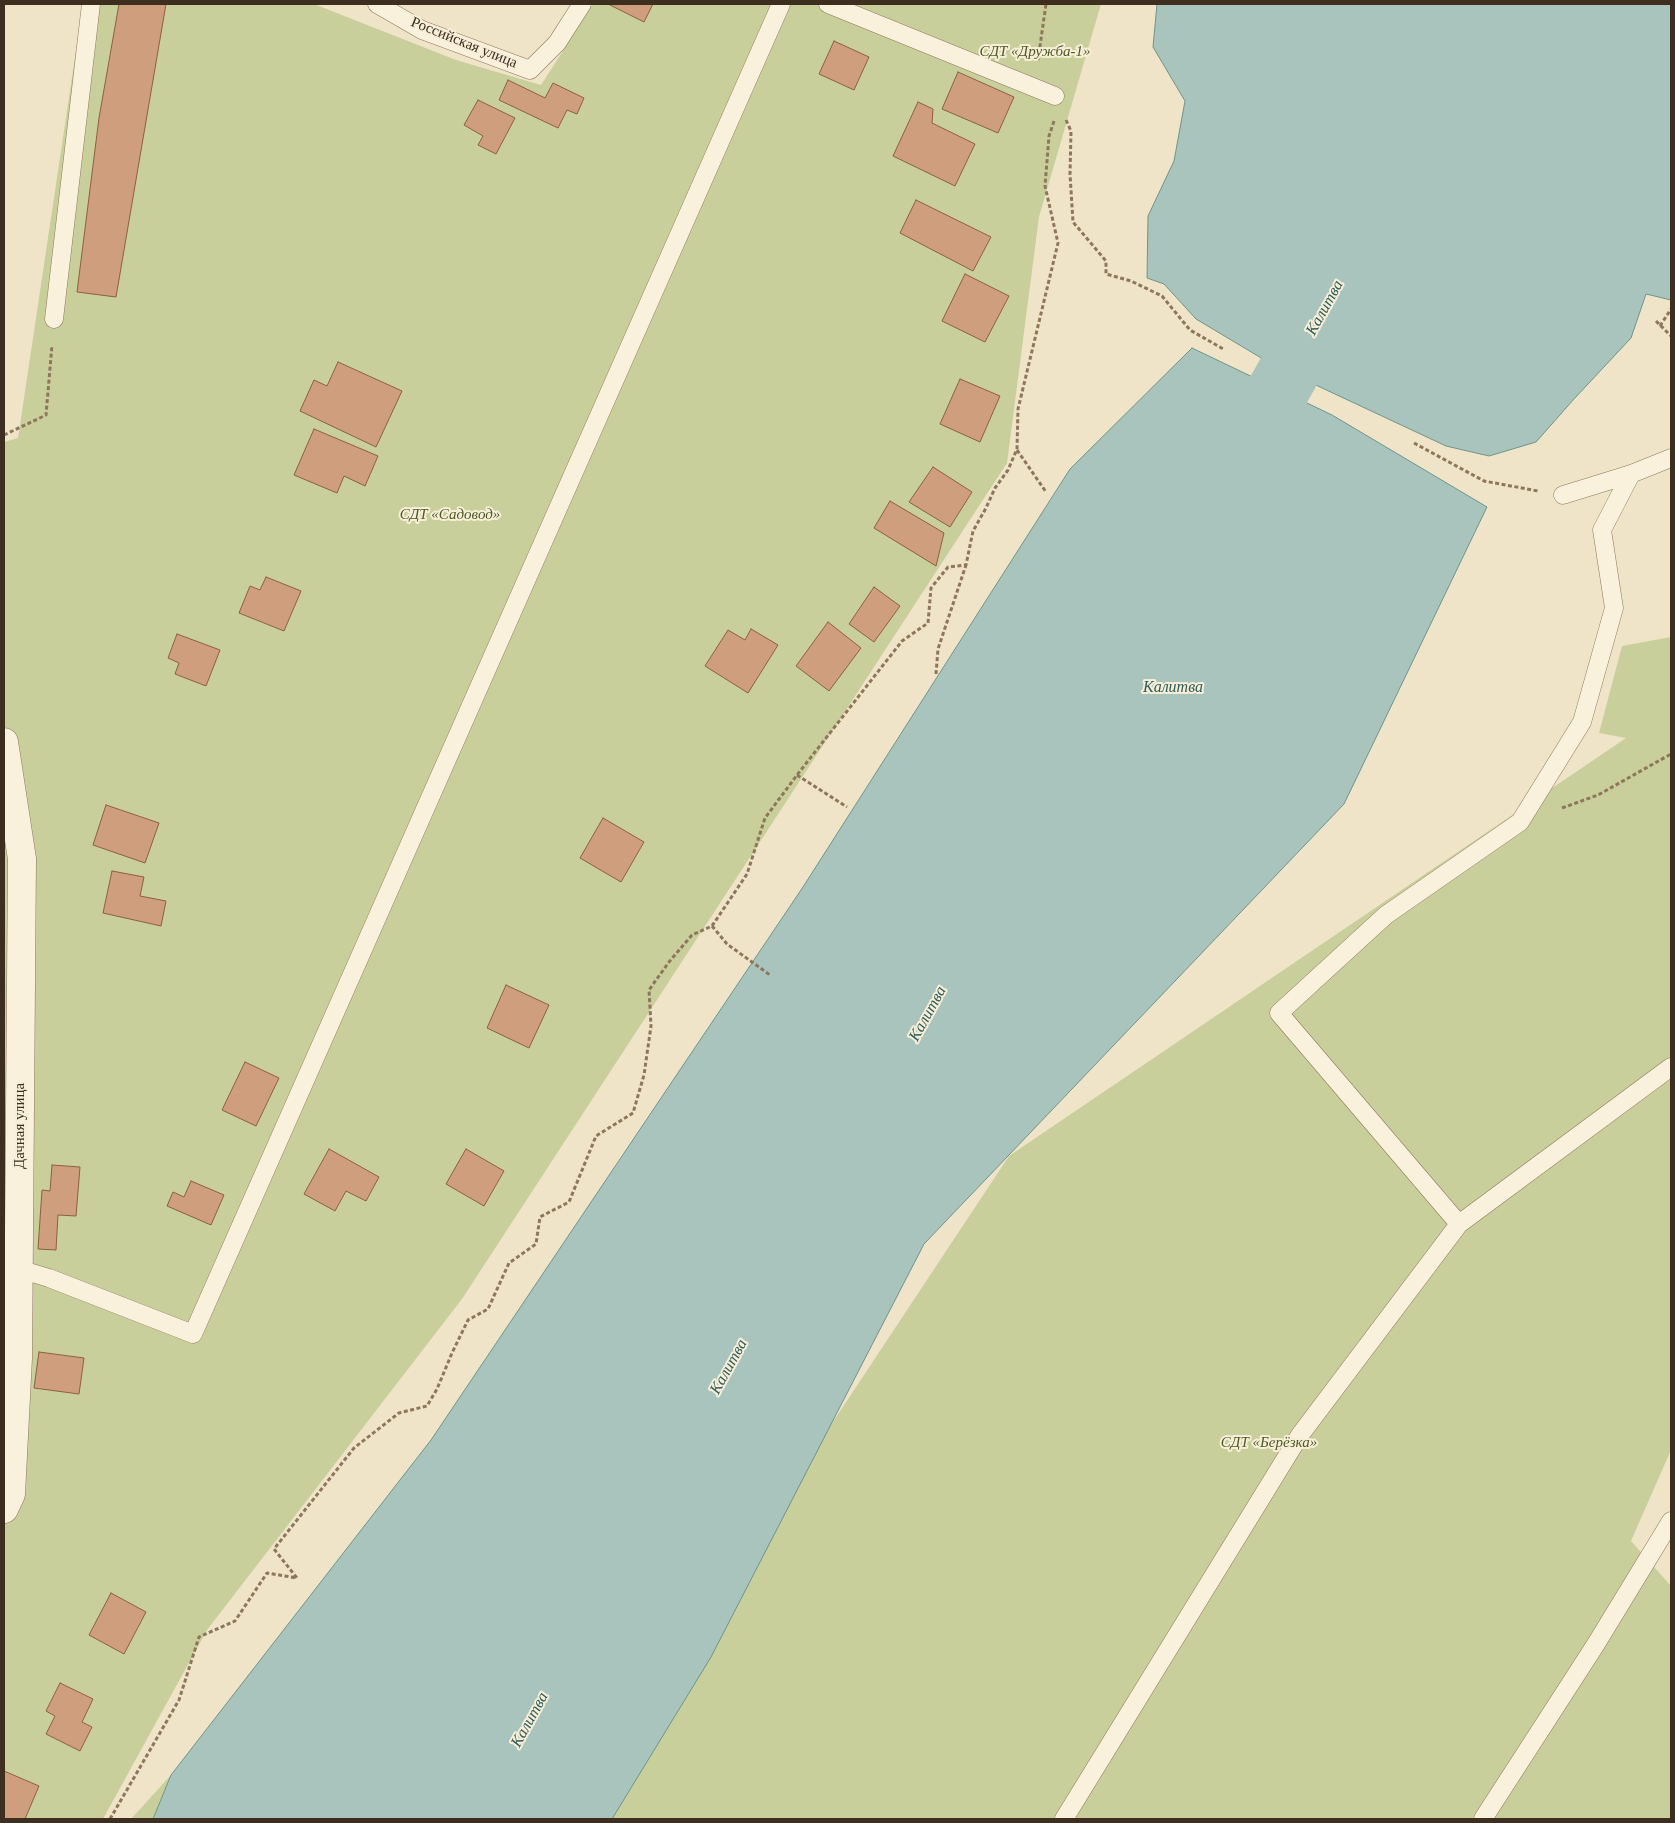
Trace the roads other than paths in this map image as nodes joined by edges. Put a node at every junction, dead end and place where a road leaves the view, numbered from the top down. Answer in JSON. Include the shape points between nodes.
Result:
{"nodes":[{"id":1,"x":91,"y":4,"type":"edge"},
{"id":2,"x":377,"y":4,"type":"edge"},
{"id":3,"x":582,"y":4,"type":"edge"},
{"id":4,"x":781,"y":4,"type":"edge"},
{"id":5,"x":828,"y":4,"type":"edge"},
{"id":6,"x":1057,"y":100,"type":"road end"},
{"id":7,"x":54,"y":319,"type":"road end"},
{"id":8,"x":1671,"y":458,"type":"edge"},
{"id":9,"x":1630,"y":474,"type":"junction"},
{"id":10,"x":1563,"y":496,"type":"road end"},
{"id":11,"x":4,"y":742,"type":"edge"},
{"id":12,"x":1671,"y":1067,"type":"edge"},
{"id":13,"x":1459,"y":1224,"type":"junction"},
{"id":14,"x":20,"y":1269,"type":"junction"},
{"id":15,"x":4,"y":1510,"type":"edge"},
{"id":16,"x":1671,"y":1521,"type":"edge"},
{"id":17,"x":1064,"y":1819,"type":"edge"},
{"id":18,"x":1483,"y":1819,"type":"edge"}],
"edges":[{"from":1,"to":7,"type":"lane"},
{"from":2,"to":3,"type":"lane","name":"Российская улица","via":[[422,30],[530,70],[557,43]]},
{"from":4,"to":14,"type":"lane","via":[[193,1334]]},
{"from":5,"to":6,"type":"lane"},
{"from":8,"to":9,"type":"lane"},
{"from":9,"to":10,"type":"lane"},
{"from":9,"to":13,"type":"lane","via":[[1602,530],[1614,608],[1582,722],[1520,822],[1386,915],[1279,1013]]},
{"from":11,"to":14,"type":"street","name":"Дачная улица","via":[[22,859]]},
{"from":12,"to":13,"type":"lane"},
{"from":13,"to":17,"type":"lane","via":[[1300,1435]]},
{"from":14,"to":15,"type":"street","name":"Дачная улица","via":[[11,1494]]},
{"from":16,"to":18,"type":"lane"}]}
